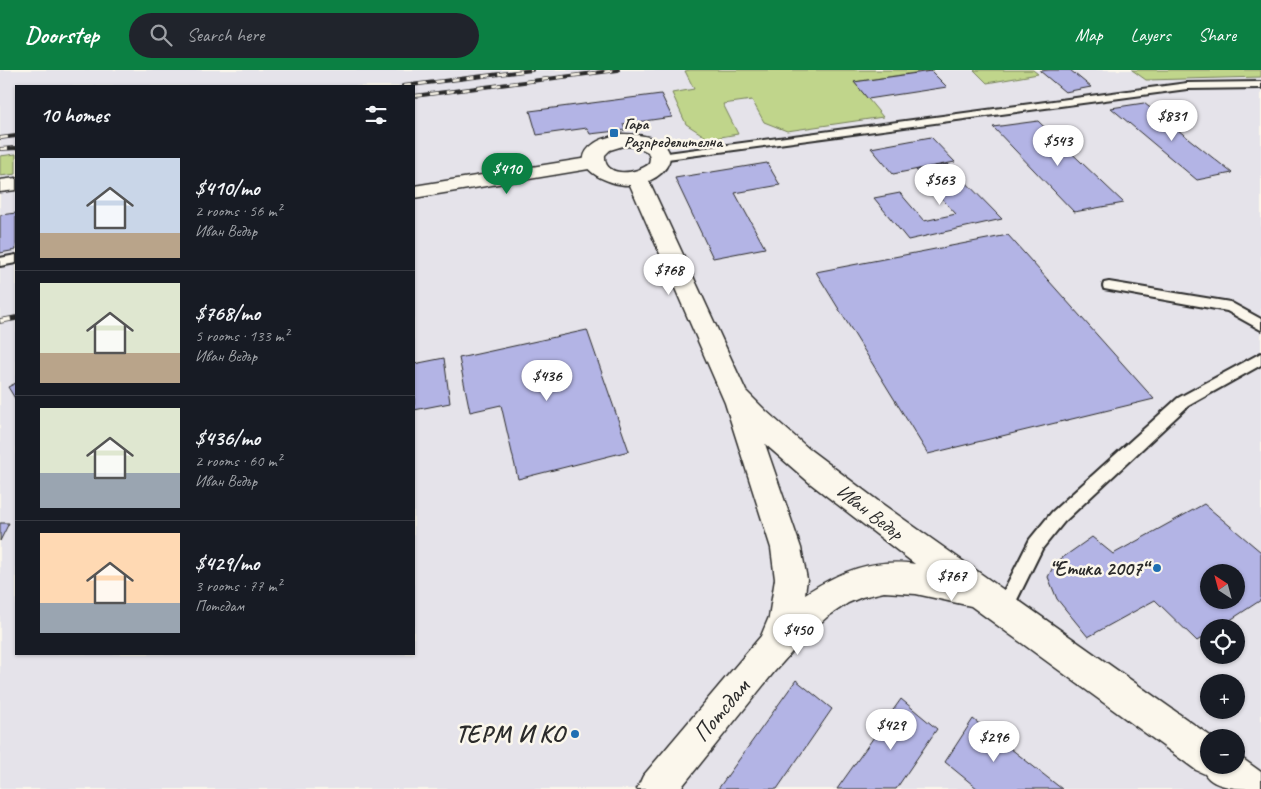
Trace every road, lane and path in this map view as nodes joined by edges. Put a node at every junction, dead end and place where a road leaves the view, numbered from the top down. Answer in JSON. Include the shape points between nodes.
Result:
{"nodes":[{"id":1,"x":1261,"y":85,"type":"edge"},
{"id":2,"x":660,"y":157,"type":"junction"},
{"id":3,"x":594,"y":164,"type":"junction"},
{"id":4,"x":637,"y":178,"type":"junction"},
{"id":5,"x":15,"y":184,"type":"edge"},
{"id":6,"x":0,"y":186,"type":"edge"},
{"id":7,"x":415,"y":192,"type":"edge"},
{"id":8,"x":15,"y":259,"type":"edge"},
{"id":9,"x":0,"y":262,"type":"edge"},
{"id":10,"x":1110,"y":286,"type":"dead end"},
{"id":11,"x":1261,"y":325,"type":"edge"},
{"id":12,"x":1261,"y":358,"type":"edge"},
{"id":13,"x":736,"y":398,"type":"junction"},
{"id":14,"x":991,"y":601,"type":"junction"},
{"id":15,"x":771,"y":650,"type":"junction"},
{"id":16,"x":1200,"y":751,"type":"edge"},
{"id":17,"x":1232,"y":774,"type":"edge"},
{"id":18,"x":656,"y":789,"type":"edge"},
{"id":19,"x":1253,"y":789,"type":"edge"}],
"edges":[{"from":1,"to":2,"type":"lane","via":[[1178,87]]},
{"from":2,"to":3,"type":"street","via":[[651,145],[621,140],[596,151]]},
{"from":2,"to":4,"type":"street","via":[[660,164],[655,170]]},
{"from":3,"to":4,"type":"street","via":[[598,170],[614,178]]},
{"from":3,"to":7,"type":"street"},
{"from":4,"to":13,"type":"street","name":"Иван Ведър"},
{"from":5,"to":6,"type":"street"},
{"from":8,"to":9,"type":"lane"},
{"from":10,"to":11,"type":"lane","via":[[1230,307]]},
{"from":12,"to":14,"type":"lane","via":[[1183,402],[1058,517]]},
{"from":13,"to":14,"type":"street","name":"Иван Ведър","via":[[803,461]]},
{"from":13,"to":15,"type":"street","via":[[786,548],[791,579],[785,618]]},
{"from":14,"to":15,"type":"street","name":"Потсдам","via":[[933,583],[885,577],[830,596],[792,627]]},
{"from":14,"to":16,"type":"street","name":"Иван Ведър"},
{"from":15,"to":18,"type":"street","name":"Потсдам"},
{"from":17,"to":19,"type":"street"}]}
